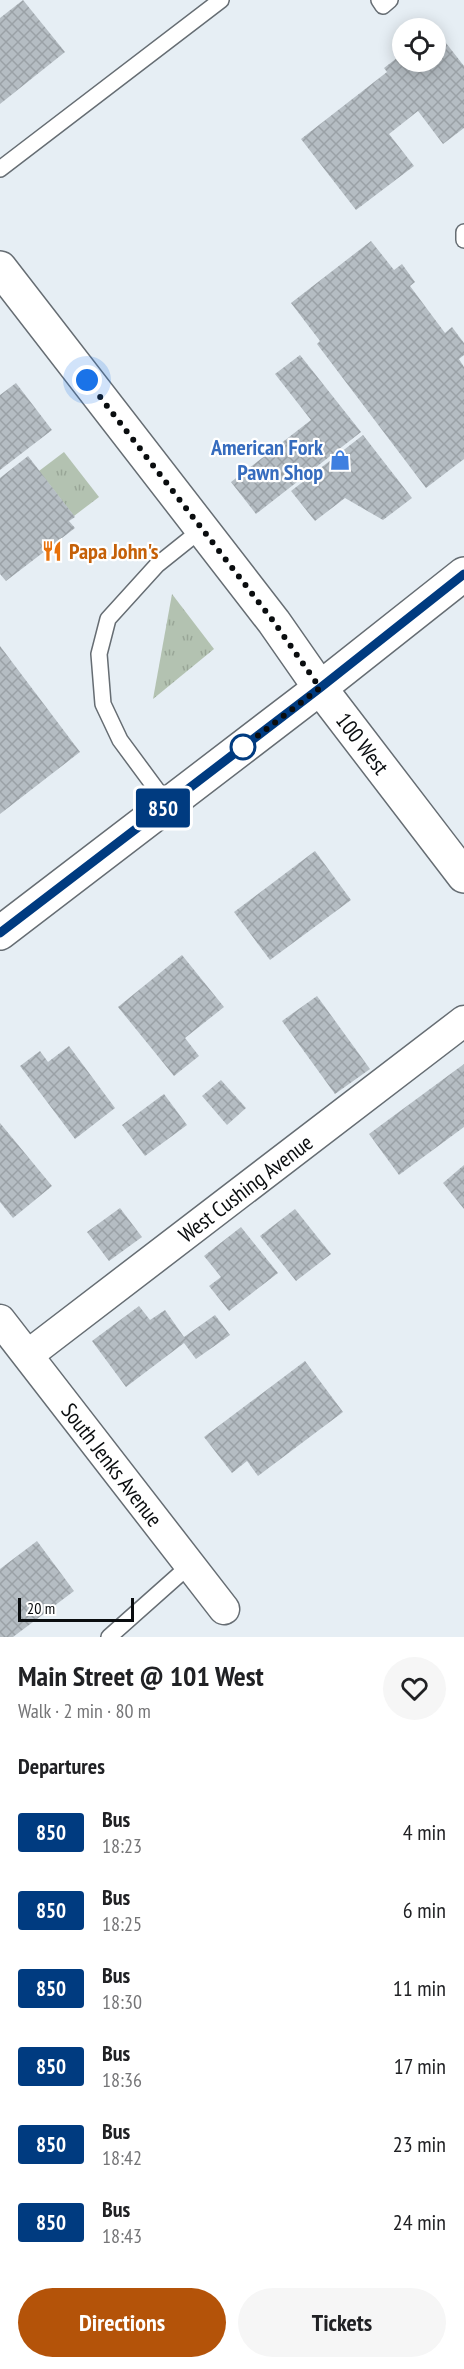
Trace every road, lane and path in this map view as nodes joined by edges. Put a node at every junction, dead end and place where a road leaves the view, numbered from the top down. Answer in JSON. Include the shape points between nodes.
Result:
{"nodes":[{"id":1,"x":221,"y":0,"type":"edge"},
{"id":2,"x":379,"y":0,"type":"edge"},
{"id":3,"x":390,"y":0,"type":"edge"},
{"id":4,"x":0,"y":170,"type":"edge"},
{"id":5,"x":464,"y":232,"type":"edge"},
{"id":6,"x":464,"y":240,"type":"edge"},
{"id":7,"x":0,"y":268,"type":"edge"},
{"id":8,"x":202,"y":529,"type":"junction"},
{"id":9,"x":464,"y":574,"type":"edge"},
{"id":10,"x":320,"y":688,"type":"junction"},
{"id":11,"x":168,"y":805,"type":"junction"},
{"id":12,"x":464,"y":876,"type":"edge"},
{"id":13,"x":4,"y":921,"type":"edge"},
{"id":14,"x":464,"y":1022,"type":"edge"},
{"id":15,"x":0,"y":1320,"type":"edge"},
{"id":16,"x":28,"y":1355,"type":"junction"},
{"id":17,"x":190,"y":1565,"type":"junction"},
{"id":18,"x":224,"y":1609,"type":"dead end"},
{"id":19,"x":109,"y":1637,"type":"edge"}],
"edges":[{"from":1,"to":4,"type":"lane"},
{"from":2,"to":3,"type":"lane","via":[[383,6]]},
{"from":5,"to":6,"type":"lane"},
{"from":7,"to":8,"type":"street","name":"100 West"},
{"from":8,"to":10,"type":"street","name":"100 West"},
{"from":8,"to":11,"type":"lane","via":[[157,565],[108,619],[99,654],[103,704],[120,740]]},
{"from":9,"to":10,"type":"street"},
{"from":10,"to":11,"type":"street"},
{"from":10,"to":12,"type":"street","name":"100 West"},
{"from":11,"to":13,"type":"street"},
{"from":14,"to":16,"type":"street","name":"West Cushing Avenue"},
{"from":15,"to":16,"type":"street","name":"South Jenks Avenue"},
{"from":16,"to":17,"type":"street","name":"South Jenks Avenue"},
{"from":17,"to":18,"type":"street","name":"South Jenks Avenue"},
{"from":17,"to":19,"type":"lane"}]}
